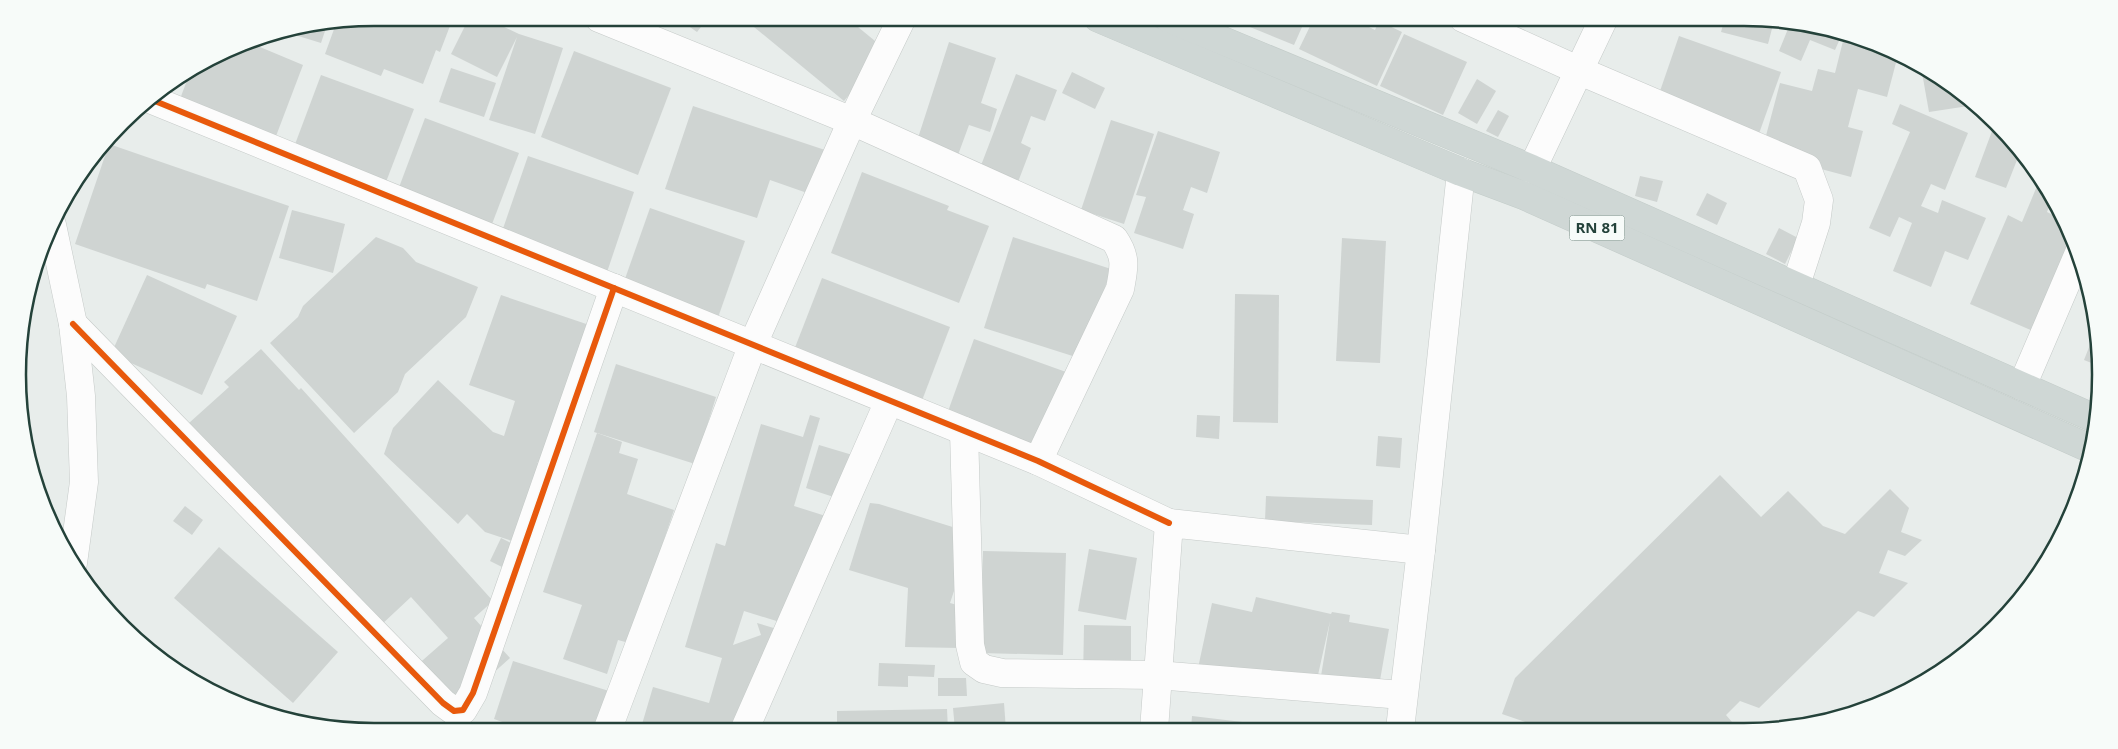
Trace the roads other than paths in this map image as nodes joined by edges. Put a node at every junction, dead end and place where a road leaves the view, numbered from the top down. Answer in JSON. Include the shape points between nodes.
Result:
{"nodes":[{"id":1,"x":619,"y":26,"type":"edge"},
{"id":2,"x":898,"y":26,"type":"edge"},
{"id":3,"x":1117,"y":26,"type":"edge"},
{"id":4,"x":1187,"y":26,"type":"edge"},
{"id":5,"x":1480,"y":26,"type":"edge"},
{"id":6,"x":1600,"y":26,"type":"edge"},
{"id":7,"x":1580,"y":72,"type":"junction"},
{"id":8,"x":157,"y":102,"type":"edge"},
{"id":9,"x":852,"y":120,"type":"junction"},
{"id":10,"x":1532,"y":169,"type":"junction"},
{"id":11,"x":1460,"y":172,"type":"junction"},
{"id":12,"x":55,"y":237,"type":"edge"},
{"id":13,"x":2074,"y":265,"type":"edge"},
{"id":14,"x":1796,"y":285,"type":"junction"},
{"id":15,"x":614,"y":288,"type":"junction"},
{"id":16,"x":73,"y":324,"type":"junction"},
{"id":17,"x":753,"y":344,"type":"junction"},
{"id":18,"x":2022,"y":386,"type":"junction"},
{"id":19,"x":889,"y":401,"type":"junction"},
{"id":20,"x":2089,"y":416,"type":"edge"},
{"id":21,"x":964,"y":431,"type":"junction"},
{"id":22,"x":2084,"y":446,"type":"edge"},
{"id":23,"x":1038,"y":461,"type":"junction"},
{"id":24,"x":1169,"y":523,"type":"junction"},
{"id":25,"x":1421,"y":550,"type":"junction"},
{"id":26,"x":75,"y":551,"type":"edge"},
{"id":27,"x":1157,"y":675,"type":"junction"},
{"id":28,"x":1402,"y":695,"type":"junction"},
{"id":29,"x":610,"y":723,"type":"edge"},
{"id":30,"x":748,"y":723,"type":"edge"},
{"id":31,"x":1154,"y":723,"type":"edge"},
{"id":32,"x":1400,"y":723,"type":"edge"}],
"edges":[{"from":1,"to":9,"type":"street"},
{"from":2,"to":9,"type":"street"},
{"from":3,"to":11,"type":"main road","number":"RN 81"},
{"from":4,"to":10,"type":"main road"},
{"from":5,"to":7,"type":"street"},
{"from":6,"to":7,"type":"street"},
{"from":7,"to":10,"type":"street"},
{"from":7,"to":14,"type":"street","via":[[1807,168],[1819,200],[1816,223]]},
{"from":8,"to":15,"type":"street"},
{"from":9,"to":17,"type":"street"},
{"from":9,"to":23,"type":"street","via":[[1108,236],[1122,251],[1124,264],[1120,289]]},
{"from":10,"to":14,"type":"main road"},
{"from":11,"to":22,"type":"main road","number":"RN 81","via":[[1525,196]]},
{"from":11,"to":25,"type":"street"},
{"from":12,"to":16,"type":"street"},
{"from":13,"to":18,"type":"street"},
{"from":14,"to":18,"type":"main road"},
{"from":15,"to":16,"type":"street","via":[[473,693],[463,710],[454,711]]},
{"from":15,"to":17,"type":"street"},
{"from":16,"to":26,"type":"street","via":[[81,396],[84,482]]},
{"from":17,"to":19,"type":"street"},
{"from":17,"to":29,"type":"street"},
{"from":18,"to":20,"type":"main road"},
{"from":19,"to":21,"type":"street"},
{"from":19,"to":30,"type":"street"},
{"from":21,"to":23,"type":"street"},
{"from":21,"to":27,"type":"street","via":[[970,645],[974,662],[984,669],[1002,673]]},
{"from":23,"to":24,"type":"street"},
{"from":24,"to":25,"type":"street"},
{"from":24,"to":27,"type":"street"},
{"from":25,"to":28,"type":"street"},
{"from":27,"to":28,"type":"street"},
{"from":27,"to":31,"type":"street"},
{"from":28,"to":32,"type":"street"}]}
